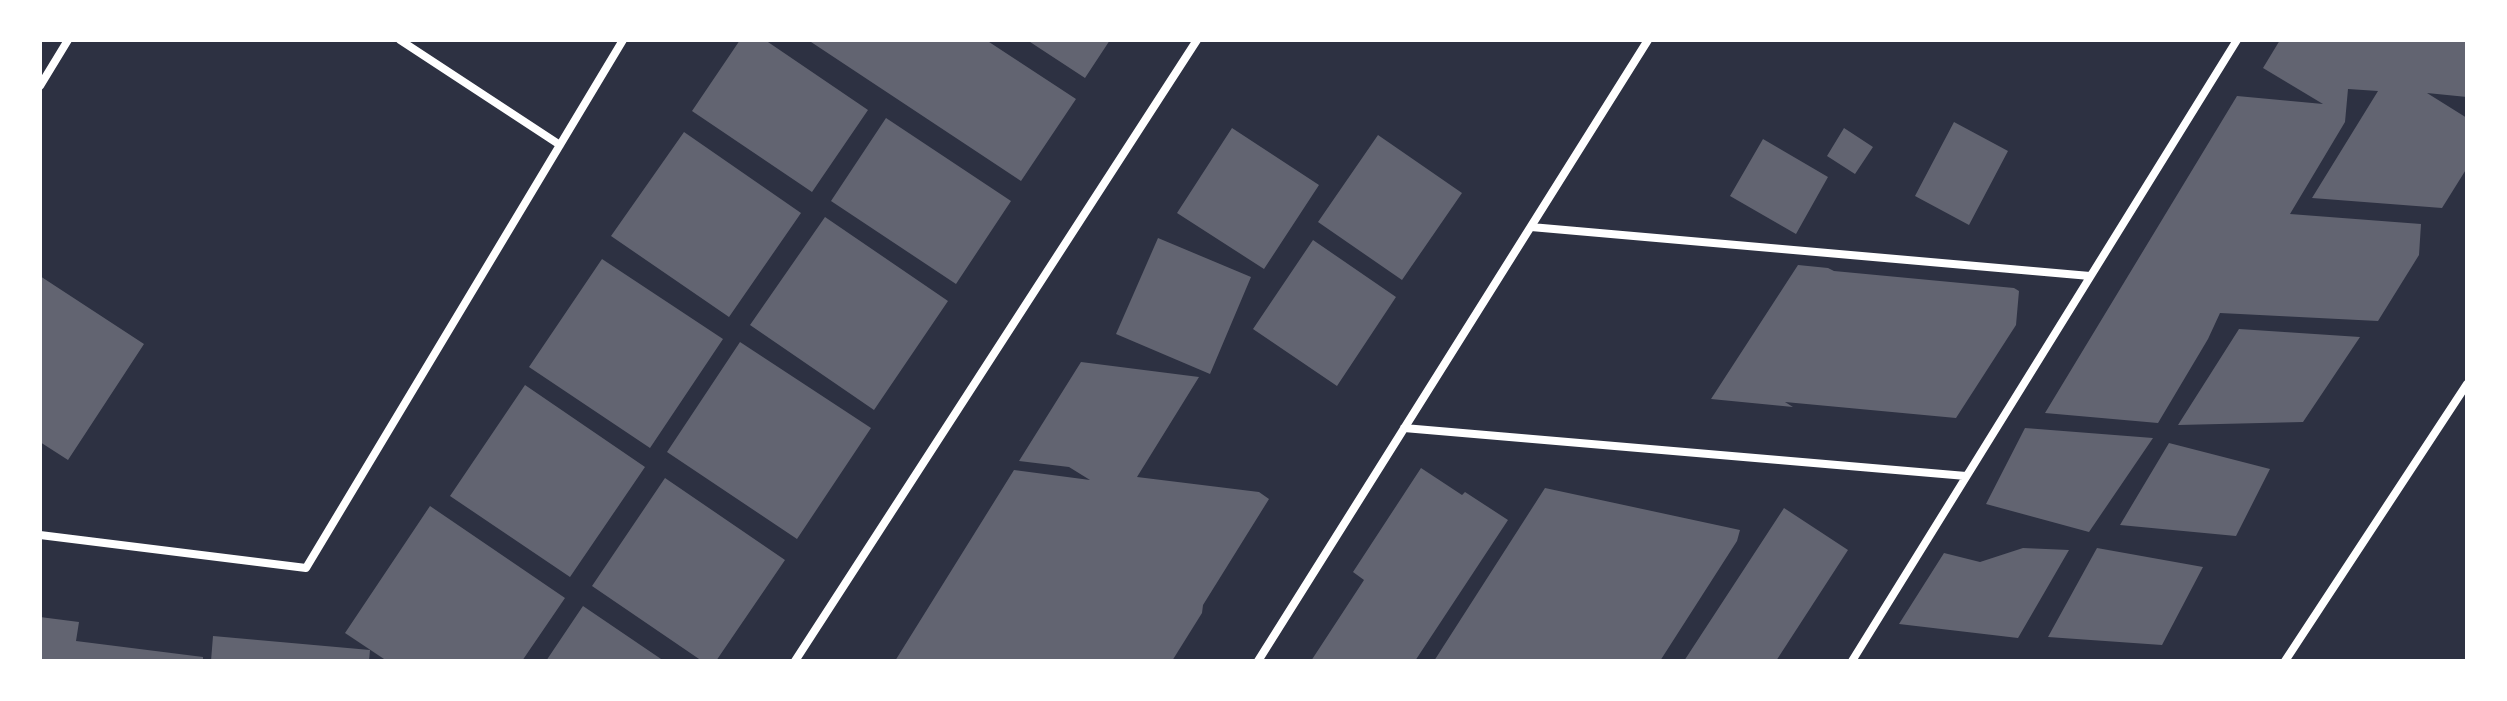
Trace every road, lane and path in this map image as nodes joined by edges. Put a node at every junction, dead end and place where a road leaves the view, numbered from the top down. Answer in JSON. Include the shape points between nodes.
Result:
{"nodes":[{"id":1,"x":68,"y":40,"type":"edge"},
{"id":2,"x":400,"y":40,"type":"edge"},
{"id":3,"x":623,"y":40,"type":"edge"},
{"id":4,"x":1197,"y":40,"type":"edge"},
{"id":5,"x":1648,"y":40,"type":"edge"},
{"id":6,"x":2237,"y":40,"type":"edge"},
{"id":7,"x":40,"y":86,"type":"edge"},
{"id":8,"x":560,"y":145,"type":"junction"},
{"id":9,"x":1531,"y":227,"type":"junction"},
{"id":10,"x":2090,"y":276,"type":"junction"},
{"id":11,"x":2467,"y":384,"type":"edge"},
{"id":12,"x":1404,"y":428,"type":"junction"},
{"id":13,"x":1966,"y":476,"type":"junction"},
{"id":14,"x":40,"y":535,"type":"edge"},
{"id":15,"x":795,"y":661,"type":"edge"},
{"id":16,"x":1258,"y":661,"type":"edge"},
{"id":17,"x":1852,"y":661,"type":"edge"},
{"id":18,"x":2285,"y":661,"type":"edge"}],
"edges":[{"from":1,"to":7,"type":"street"},
{"from":2,"to":8,"type":"street"},
{"from":3,"to":8,"type":"street"},
{"from":4,"to":15,"type":"street"},
{"from":5,"to":9,"type":"street"},
{"from":6,"to":10,"type":"street"},
{"from":8,"to":14,"type":"street","via":[[306,568]]},
{"from":9,"to":10,"type":"street"},
{"from":9,"to":12,"type":"street"},
{"from":10,"to":13,"type":"street"},
{"from":11,"to":18,"type":"street"},
{"from":12,"to":13,"type":"street"},
{"from":12,"to":16,"type":"street"},
{"from":13,"to":17,"type":"street"}]}
